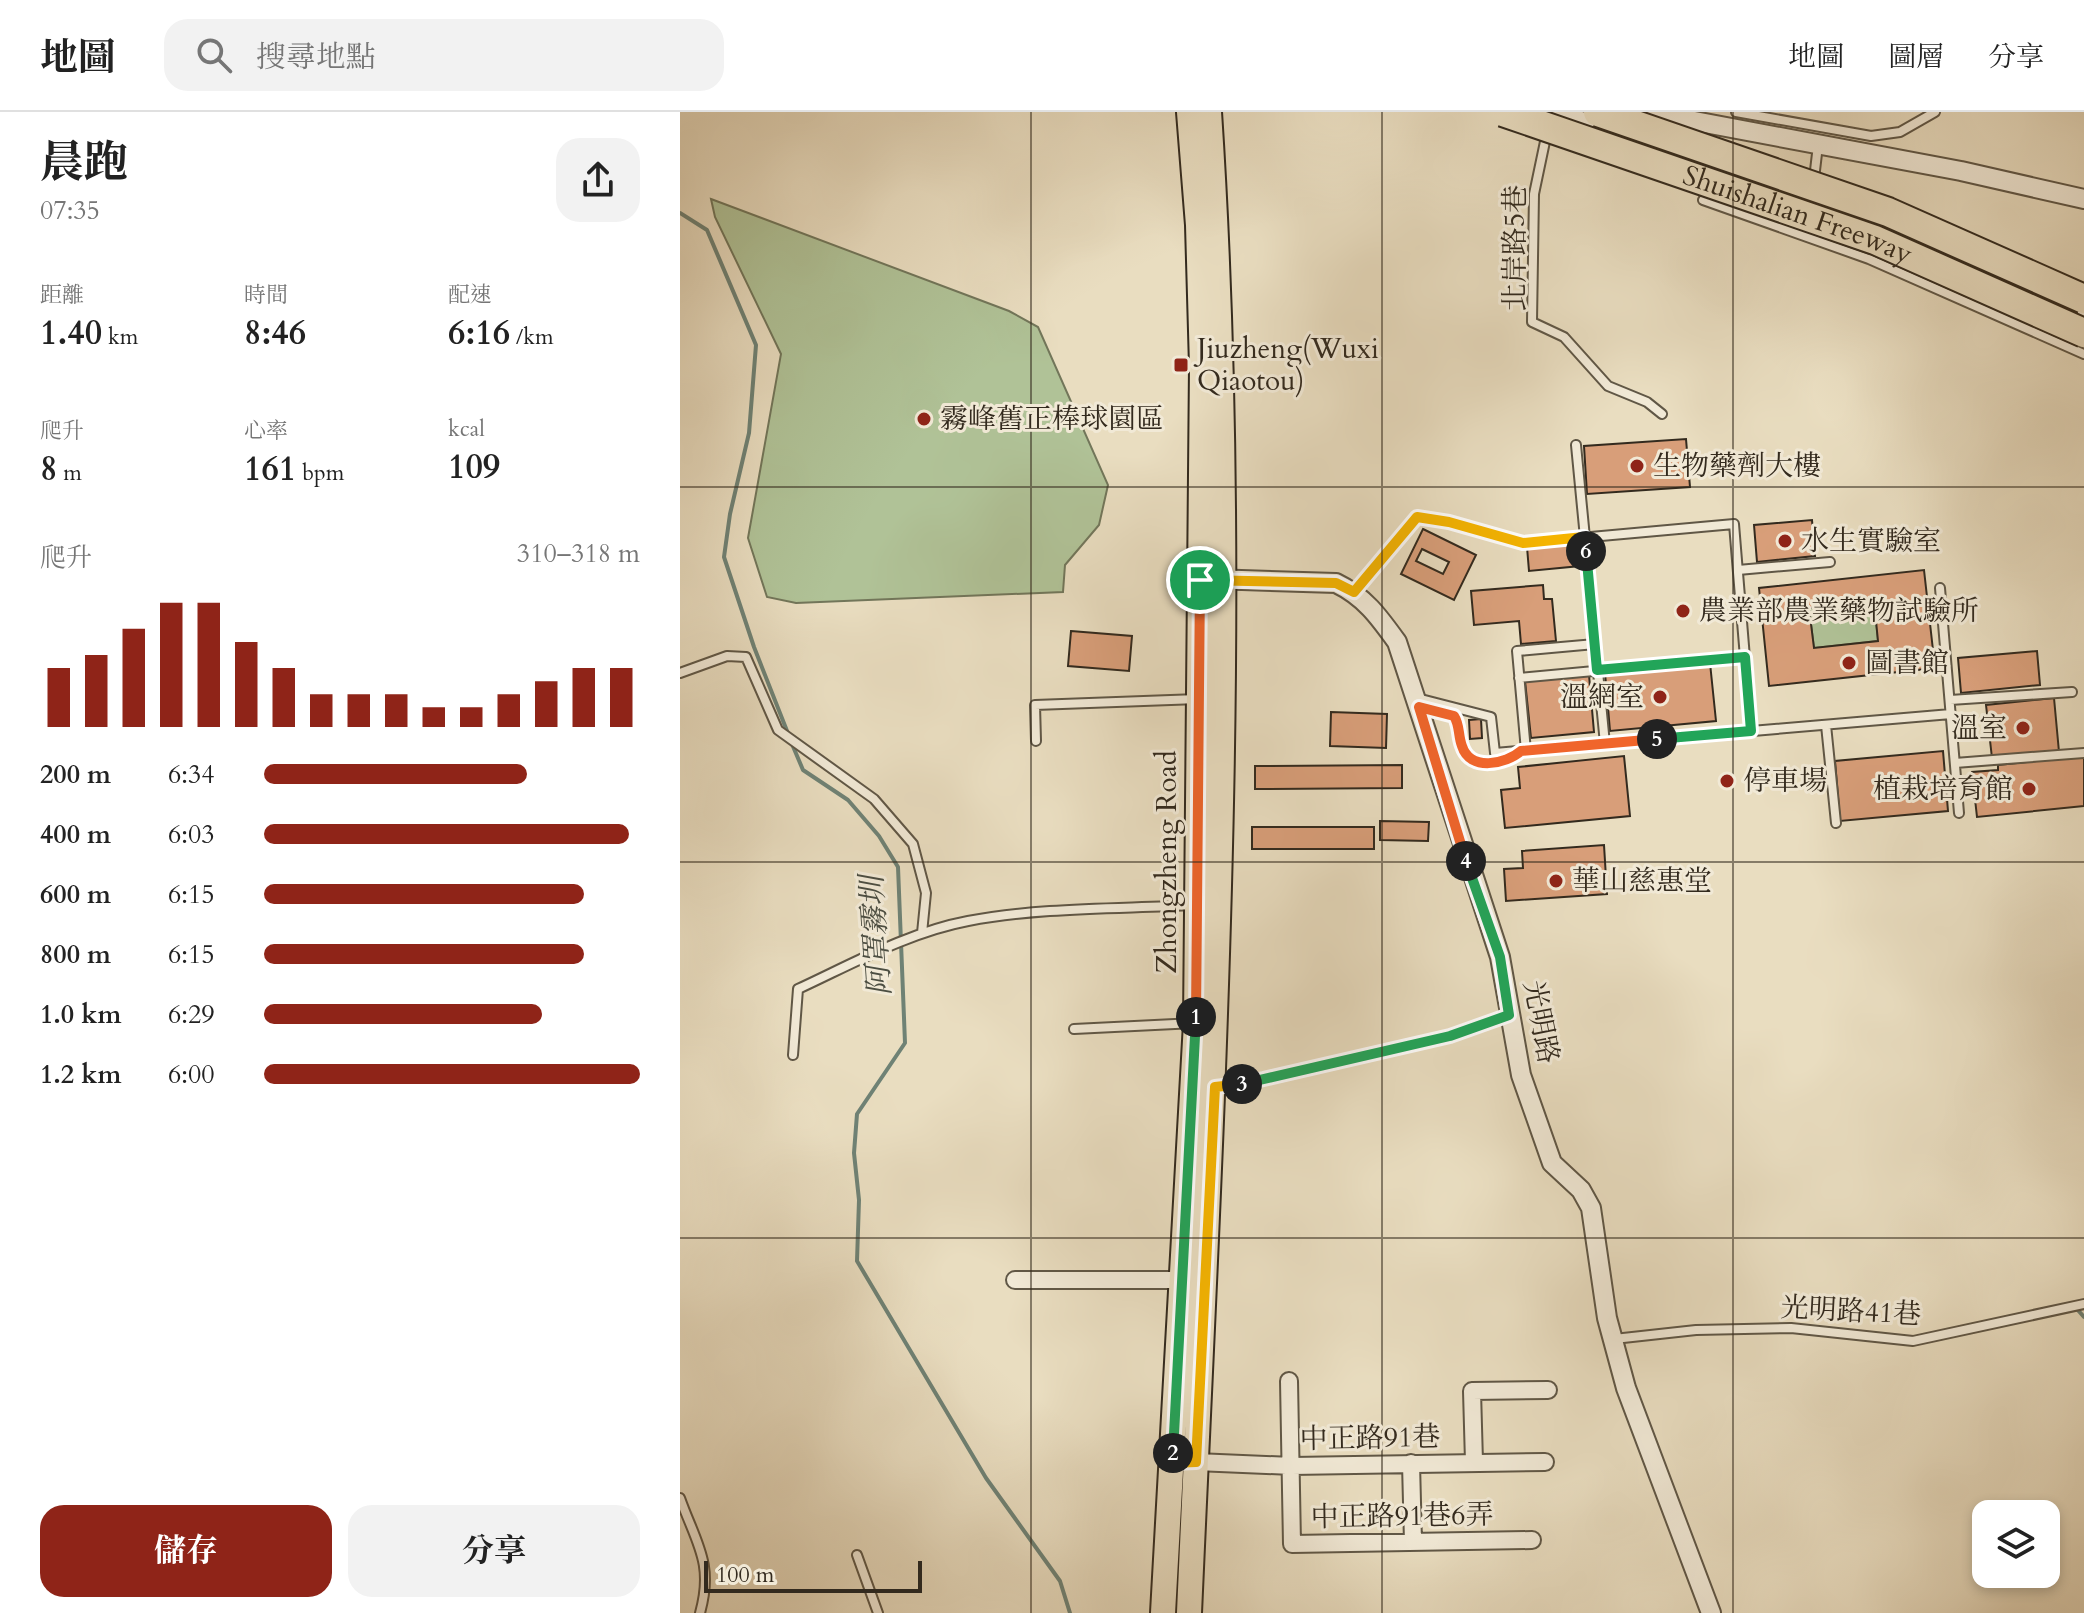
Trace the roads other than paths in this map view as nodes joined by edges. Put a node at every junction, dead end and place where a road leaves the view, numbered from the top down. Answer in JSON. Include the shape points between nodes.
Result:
{"nodes":[{"id":1,"x":1189,"y":112,"type":"edge"},
{"id":2,"x":1209,"y":112,"type":"edge"},
{"id":3,"x":1503,"y":112,"type":"edge"},
{"id":4,"x":1553,"y":112,"type":"edge"},
{"id":5,"x":1598,"y":112,"type":"edge"},
{"id":6,"x":1646,"y":112,"type":"edge"},
{"id":7,"x":1704,"y":112,"type":"edge"},
{"id":8,"x":1736,"y":112,"type":"edge"},
{"id":9,"x":1935,"y":112,"type":"edge"},
{"id":10,"x":1818,"y":144,"type":"junction"},
{"id":11,"x":2084,"y":199,"type":"edge"},
{"id":12,"x":1703,"y":200,"type":"dead end"},
{"id":13,"x":1811,"y":200,"type":"junction"},
{"id":14,"x":1807,"y":237,"type":"junction"},
{"id":15,"x":2084,"y":299,"type":"edge"},
{"id":16,"x":2084,"y":316,"type":"edge"},
{"id":17,"x":2084,"y":333,"type":"edge"},
{"id":18,"x":2084,"y":354,"type":"edge"},
{"id":19,"x":1662,"y":414,"type":"dead end"},
{"id":20,"x":1576,"y":445,"type":"dead end"},
{"id":21,"x":1584,"y":537,"type":"junction"},
{"id":22,"x":1830,"y":562,"type":"dead end"},
{"id":23,"x":1738,"y":570,"type":"junction"},
{"id":24,"x":1212,"y":579,"type":"junction"},
{"id":25,"x":1940,"y":588,"type":"dead end"},
{"id":26,"x":1354,"y":592,"type":"junction"},
{"id":27,"x":1595,"y":644,"type":"junction"},
{"id":28,"x":1745,"y":657,"type":"junction"},
{"id":29,"x":1597,"y":670,"type":"junction"},
{"id":30,"x":680,"y":673,"type":"edge"},
{"id":31,"x":1519,"y":678,"type":"junction"},
{"id":32,"x":2072,"y":692,"type":"dead end"},
{"id":33,"x":1198,"y":699,"type":"junction"},
{"id":34,"x":1950,"y":700,"type":"junction"},
{"id":35,"x":1418,"y":702,"type":"junction"},
{"id":36,"x":1951,"y":714,"type":"junction"},
{"id":37,"x":1826,"y":725,"type":"junction"},
{"id":38,"x":1751,"y":731,"type":"junction"},
{"id":39,"x":1036,"y":741,"type":"dead end"},
{"id":40,"x":1605,"y":744,"type":"junction"},
{"id":41,"x":1524,"y":751,"type":"junction"},
{"id":42,"x":2084,"y":753,"type":"edge"},
{"id":43,"x":1955,"y":763,"type":"junction"},
{"id":44,"x":1959,"y":813,"type":"dead end"},
{"id":45,"x":1836,"y":823,"type":"dead end"},
{"id":46,"x":1195,"y":905,"type":"junction"},
{"id":47,"x":922,"y":933,"type":"junction"},
{"id":48,"x":1509,"y":1015,"type":"junction"},
{"id":49,"x":1196,"y":1023,"type":"junction"},
{"id":50,"x":1074,"y":1029,"type":"dead end"},
{"id":51,"x":793,"y":1055,"type":"dead end"},
{"id":52,"x":1205,"y":1088,"type":"junction"},
{"id":53,"x":1015,"y":1280,"type":"dead end"},
{"id":54,"x":1183,"y":1280,"type":"junction"},
{"id":55,"x":2084,"y":1304,"type":"edge"},
{"id":56,"x":1612,"y":1339,"type":"junction"},
{"id":57,"x":1289,"y":1381,"type":"dead end"},
{"id":58,"x":1548,"y":1390,"type":"dead end"},
{"id":59,"x":1474,"y":1462,"type":"junction"},
{"id":60,"x":1545,"y":1462,"type":"dead end"},
{"id":61,"x":1184,"y":1463,"type":"junction"},
{"id":62,"x":1411,"y":1463,"type":"junction"},
{"id":63,"x":1292,"y":1466,"type":"junction"},
{"id":64,"x":680,"y":1498,"type":"edge"},
{"id":65,"x":1532,"y":1540,"type":"dead end"},
{"id":66,"x":1413,"y":1542,"type":"junction"},
{"id":67,"x":857,"y":1555,"type":"dead end"},
{"id":68,"x":700,"y":1613,"type":"edge"},
{"id":69,"x":878,"y":1613,"type":"edge"},
{"id":70,"x":1163,"y":1613,"type":"edge"},
{"id":71,"x":1189,"y":1613,"type":"edge"},
{"id":72,"x":1711,"y":1613,"type":"edge"}],
"edges":[{"from":1,"to":24,"type":"main road","name":"Zhongzheng Road"},
{"from":2,"to":24,"type":"main road","name":"Zhongzheng Road","via":[[1219,235]]},
{"from":3,"to":17,"type":"highway","name":"Shuishalian Freeway","bridge":true,"via":[[1875,240]]},
{"from":4,"to":13,"type":"street"},
{"from":4,"to":19,"type":"lane","name":"北岸路5巷","via":[[1534,194],[1532,322],[1564,337],[1608,386]]},
{"from":5,"to":15,"type":"highway","name":"Shuishalian Freeway","bridge":true,"via":[[1888,212]]},
{"from":6,"to":10,"type":"street"},
{"from":7,"to":10,"type":"street"},
{"from":8,"to":9,"type":"lane","via":[[1885,136]]},
{"from":10,"to":11,"type":"street"},
{"from":10,"to":13,"type":"lane"},
{"from":12,"to":14,"type":"lane"},
{"from":13,"to":14,"type":"lane"},
{"from":13,"to":16,"type":"street"},
{"from":14,"to":18,"type":"lane","via":[[1884,265]]},
{"from":20,"to":21,"type":"lane"},
{"from":21,"to":23,"type":"lane","via":[[1734,524]]},
{"from":21,"to":26,"type":"lane","via":[[1523,543],[1417,517]]},
{"from":21,"to":27,"type":"lane"},
{"from":22,"to":23,"type":"lane"},
{"from":23,"to":28,"type":"lane"},
{"from":24,"to":26,"type":"street","via":[[1336,583]]},
{"from":24,"to":33,"type":"main road","name":"Zhongzheng Road"},
{"from":24,"to":52,"type":"main road","name":"Zhongzheng Road"},
{"from":25,"to":34,"type":"lane"},
{"from":26,"to":35,"type":"street","name":"光明路","via":[[1397,642]]},
{"from":27,"to":29,"type":"lane"},
{"from":27,"to":31,"type":"lane","via":[[1517,651]]},
{"from":28,"to":29,"type":"lane"},
{"from":28,"to":38,"type":"lane"},
{"from":29,"to":31,"type":"lane"},
{"from":29,"to":40,"type":"lane"},
{"from":30,"to":47,"type":"lane","via":[[727,656],[746,657],[778,730],[874,799],[913,844],[926,893]]},
{"from":31,"to":41,"type":"lane"},
{"from":32,"to":34,"type":"lane"},
{"from":33,"to":39,"type":"lane","via":[[1035,705]]},
{"from":33,"to":46,"type":"main road","name":"Zhongzheng Road"},
{"from":34,"to":36,"type":"lane"},
{"from":35,"to":41,"type":"lane","via":[[1491,717],[1495,753]]},
{"from":35,"to":41,"type":"lane","via":[[1454,716],[1462,750],[1473,759],[1500,763]]},
{"from":35,"to":48,"type":"street","name":"光明路","via":[[1500,957]]},
{"from":36,"to":37,"type":"lane"},
{"from":36,"to":43,"type":"lane"},
{"from":37,"to":38,"type":"lane"},
{"from":37,"to":45,"type":"lane"},
{"from":38,"to":40,"type":"lane"},
{"from":40,"to":41,"type":"lane"},
{"from":42,"to":43,"type":"lane"},
{"from":43,"to":44,"type":"lane"},
{"from":46,"to":47,"type":"lane","via":[[1044,913],[968,921]]},
{"from":46,"to":49,"type":"main road","name":"Zhongzheng Road"},
{"from":47,"to":51,"type":"lane","via":[[798,989]]},
{"from":48,"to":52,"type":"lane","via":[[1450,1036],[1342,1062]]},
{"from":48,"to":56,"type":"street","name":"光明路","via":[[1521,1075],[1545,1147],[1552,1163],[1581,1190],[1591,1208]]},
{"from":49,"to":50,"type":"lane"},
{"from":49,"to":52,"type":"main road","name":"Zhongzheng Road"},
{"from":52,"to":54,"type":"main road","name":"Zhongzheng Road"},
{"from":52,"to":61,"type":"main road","name":"Zhongzheng Road"},
{"from":53,"to":54,"type":"street"},
{"from":54,"to":61,"type":"main road","name":"Zhongzheng Road"},
{"from":55,"to":56,"type":"lane","name":"光明路41巷","via":[[1913,1341],[1791,1328]]},
{"from":56,"to":72,"type":"street","name":"光明路"},
{"from":57,"to":63,"type":"street","name":"中正路91巷6弄"},
{"from":58,"to":59,"type":"street","via":[[1472,1391]]},
{"from":59,"to":60,"type":"street","name":"中正路91巷"},
{"from":59,"to":62,"type":"street","name":"中正路91巷"},
{"from":61,"to":63,"type":"street","name":"中正路91巷"},
{"from":61,"to":70,"type":"main road","name":"Zhongzheng Road"},
{"from":61,"to":71,"type":"main road","name":"Zhongzheng Road"},
{"from":62,"to":63,"type":"street","name":"中正路91巷"},
{"from":62,"to":66,"type":"street"},
{"from":63,"to":66,"type":"street","name":"中正路91巷6弄","via":[[1292,1544]]},
{"from":64,"to":68,"type":"lane","via":[[705,1555],[707,1579]]},
{"from":65,"to":66,"type":"street","name":"中正路91巷6弄"},
{"from":67,"to":69,"type":"lane"}]}
